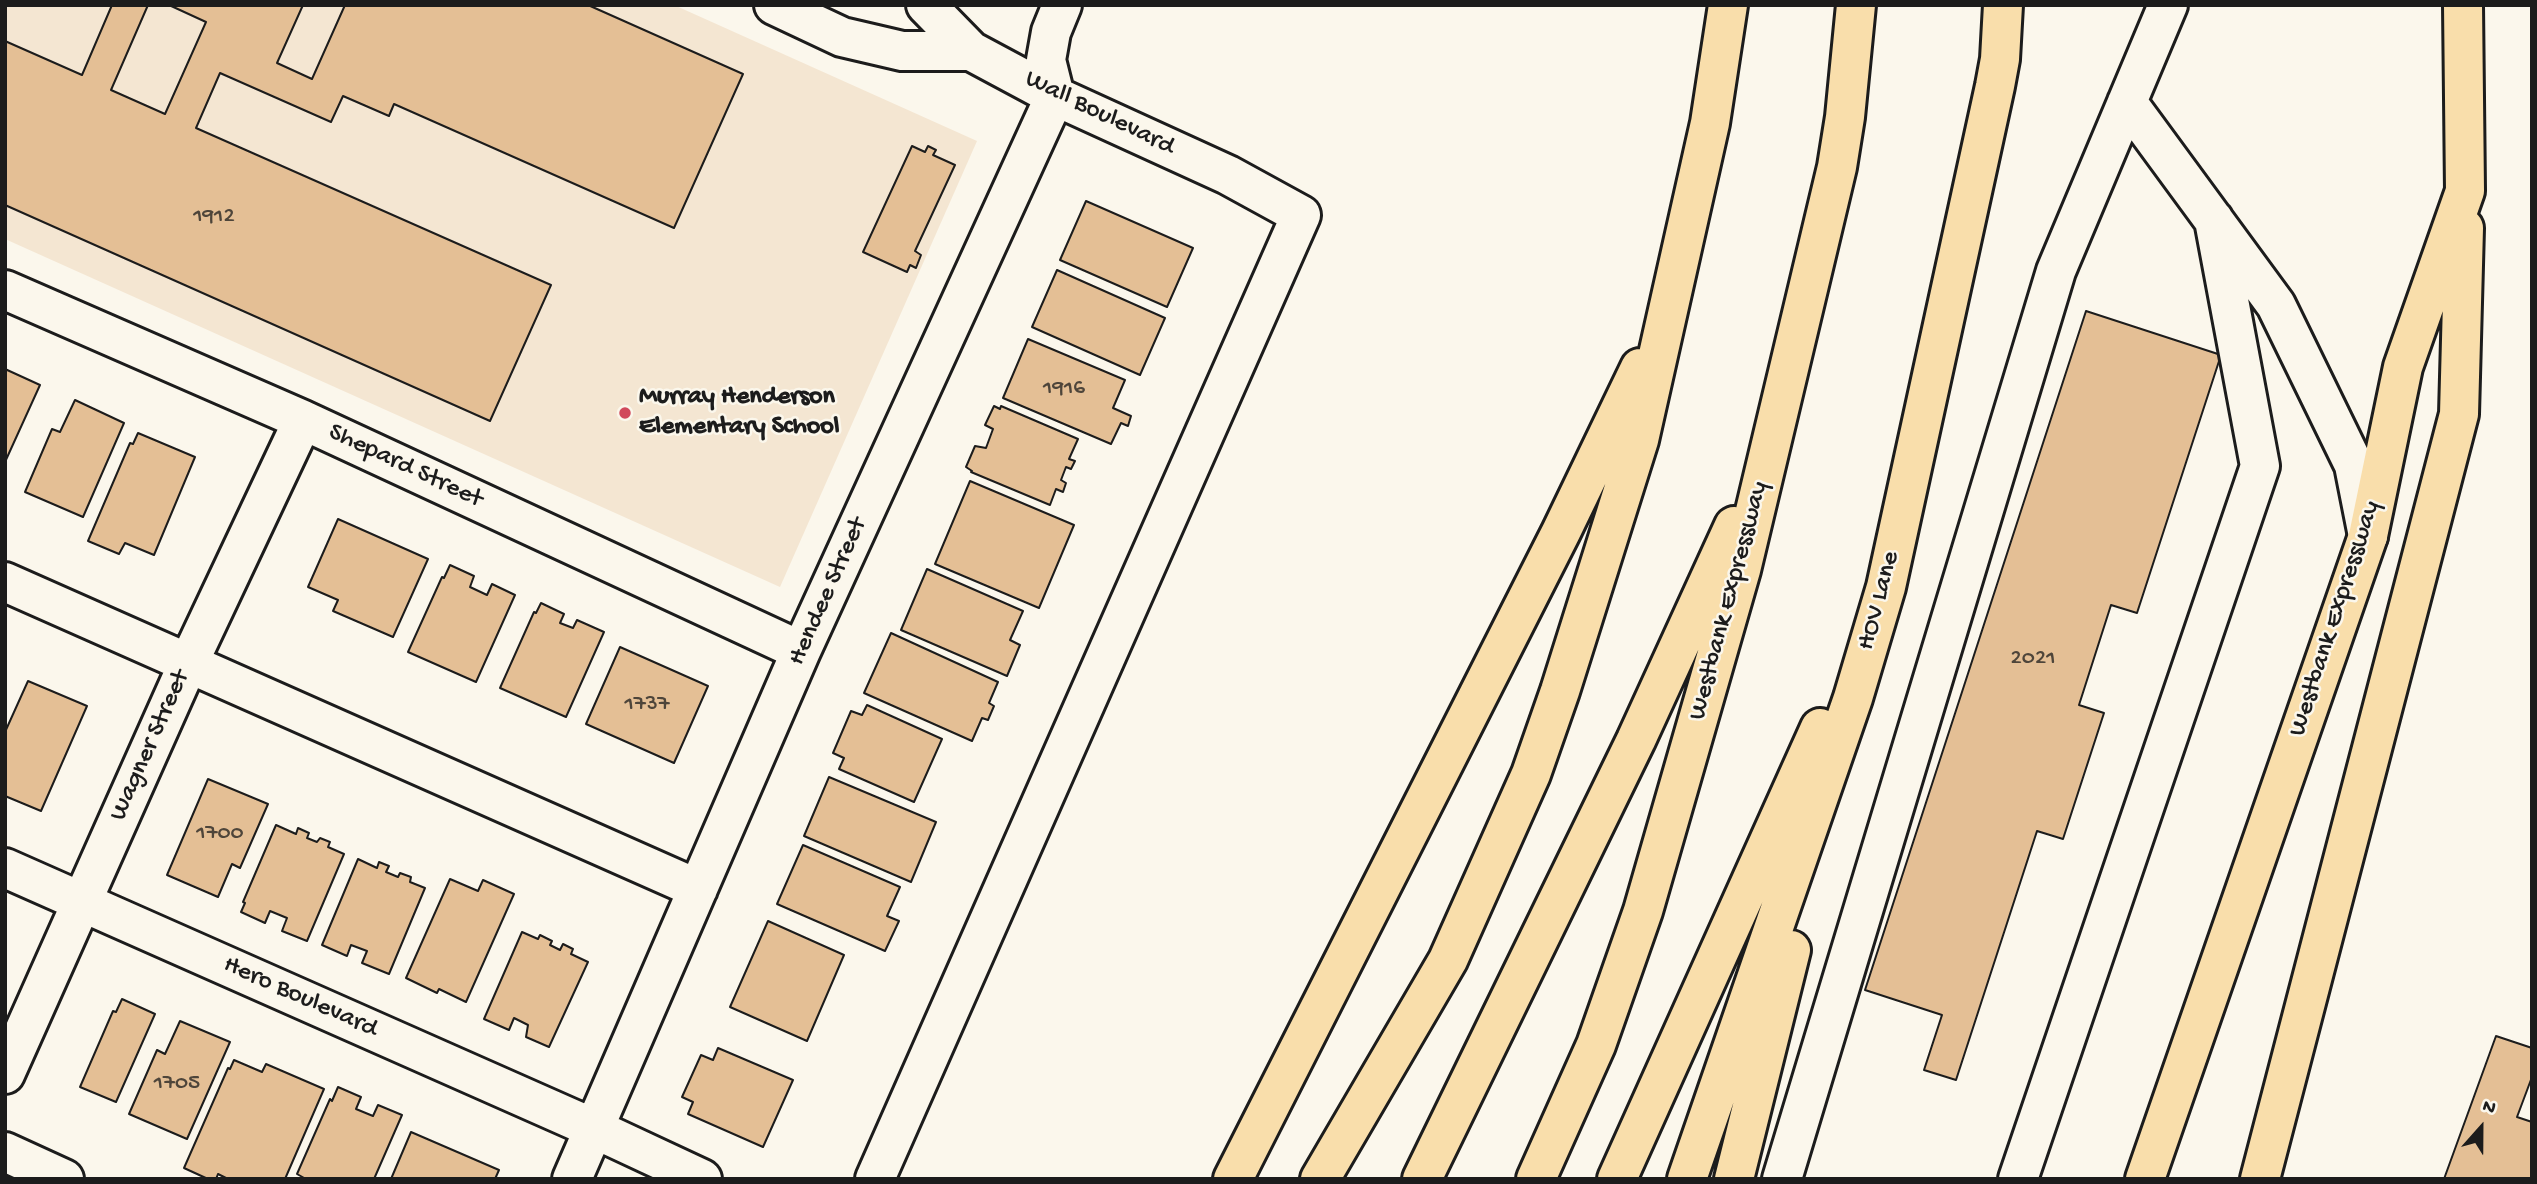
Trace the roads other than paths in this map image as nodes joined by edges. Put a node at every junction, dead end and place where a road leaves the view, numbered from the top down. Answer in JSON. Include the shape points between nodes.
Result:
{"nodes":[{"id":1,"x":774,"y":5,"type":"edge"},
{"id":2,"x":926,"y":5,"type":"edge"},
{"id":3,"x":1062,"y":5,"type":"edge"},
{"id":4,"x":1728,"y":5,"type":"edge"},
{"id":5,"x":1856,"y":5,"type":"edge"},
{"id":6,"x":2003,"y":5,"type":"edge"},
{"id":7,"x":2168,"y":5,"type":"edge"},
{"id":8,"x":2463,"y":5,"type":"edge"},
{"id":9,"x":971,"y":51,"type":"junction"},
{"id":10,"x":1055,"y":96,"type":"junction"},
{"id":11,"x":2127,"y":102,"type":"junction"},
{"id":12,"x":2465,"y":191,"type":"junction"},
{"id":13,"x":2214,"y":220,"type":"junction"},
{"id":14,"x":5,"y":290,"type":"edge"},
{"id":15,"x":1671,"y":303,"type":"junction"},
{"id":16,"x":303,"y":420,"type":"junction"},
{"id":17,"x":1771,"y":448,"type":"junction"},
{"id":18,"x":2368,"y":536,"type":"junction"},
{"id":19,"x":5,"y":582,"type":"edge"},
{"id":20,"x":1886,"y":587,"type":"junction"},
{"id":21,"x":802,"y":651,"type":"junction"},
{"id":22,"x":188,"y":664,"type":"junction"},
{"id":23,"x":1853,"y":698,"type":"junction"},
{"id":24,"x":5,"y":868,"type":"edge"},
{"id":25,"x":698,"y":889,"type":"junction"},
{"id":26,"x":82,"y":901,"type":"junction"},
{"id":27,"x":5,"y":1074,"type":"edge"},
{"id":28,"x":594,"y":1129,"type":"junction"},
{"id":29,"x":5,"y":1152,"type":"edge"},
{"id":30,"x":64,"y":1179,"type":"edge"},
{"id":31,"x":572,"y":1179,"type":"edge"},
{"id":32,"x":702,"y":1179,"type":"edge"},
{"id":33,"x":874,"y":1179,"type":"edge"},
{"id":34,"x":1233,"y":1179,"type":"edge"},
{"id":35,"x":1320,"y":1179,"type":"edge"},
{"id":36,"x":1422,"y":1179,"type":"edge"},
{"id":37,"x":1536,"y":1179,"type":"edge"},
{"id":38,"x":1617,"y":1179,"type":"edge"},
{"id":39,"x":1687,"y":1179,"type":"edge"},
{"id":40,"x":1734,"y":1179,"type":"edge"},
{"id":41,"x":1782,"y":1179,"type":"edge"},
{"id":42,"x":2018,"y":1179,"type":"edge"},
{"id":43,"x":2145,"y":1179,"type":"edge"},
{"id":44,"x":2260,"y":1179,"type":"edge"}],
"edges":[{"from":1,"to":9,"type":"street","name":"Wall Boulevard","via":[[842,37],[902,51]]},
{"from":2,"to":9,"type":"street","name":"Wall Boulevard"},
{"from":3,"to":10,"type":"street","via":[[1046,60]]},
{"from":4,"to":15,"type":"highway","via":[[1710,123]]},
{"from":5,"to":17,"type":"highway","name":"Westbank Expressway","via":[[1837,167]]},
{"from":6,"to":20,"type":"highway","name":"HOV Lane","via":[[1995,86]]},
{"from":7,"to":11,"type":"street"},
{"from":8,"to":12,"type":"highway","name":"Westbank Expressway"},
{"from":9,"to":10,"type":"street","name":"Wall Boulevard"},
{"from":10,"to":21,"type":"street","name":"Hendee Street"},
{"from":10,"to":33,"type":"street","name":"Wall Boulevard","via":[[1228,175],[1301,215]]},
{"from":11,"to":13,"type":"street"},
{"from":11,"to":41,"type":"street","via":[[2056,271]]},
{"from":12,"to":18,"type":"highway","name":"Westbank Expressway","via":[[2403,367]]},
{"from":12,"to":44,"type":"highway","via":[[2459,414]]},
{"from":13,"to":18,"type":"street","via":[[2276,305],[2288,329],[2354,465]]},
{"from":13,"to":42,"type":"street","via":[[2260,466]]},
{"from":14,"to":16,"type":"street","name":"Shepard Street"},
{"from":15,"to":34,"type":"highway","via":[[1561,532]]},
{"from":15,"to":35,"type":"highway","via":[[1639,440],[1531,774],[1448,960]]},
{"from":16,"to":21,"type":"street","name":"Shepard Street"},
{"from":16,"to":22,"type":"street","name":"Wagner Street"},
{"from":17,"to":36,"type":"highway","via":[[1636,740]]},
{"from":17,"to":37,"type":"highway","name":"Westbank Expressway","via":[[1741,570],[1643,911],[1596,1045]]},
{"from":18,"to":43,"type":"highway","name":"Westbank Expressway"},
{"from":19,"to":22,"type":"street"},
{"from":20,"to":23,"type":"highway","name":"HOV Lane"},
{"from":20,"to":38,"type":"highway"},
{"from":21,"to":25,"type":"street","name":"Hendee Street"},
{"from":22,"to":25,"type":"street"},
{"from":22,"to":26,"type":"street","name":"Wagner Street"},
{"from":23,"to":39,"type":"highway","name":"HOV Lane"},
{"from":23,"to":40,"type":"highway"},
{"from":24,"to":26,"type":"street","name":"Hero Boulevard"},
{"from":25,"to":28,"type":"street","name":"Hendee Street"},
{"from":26,"to":27,"type":"street","name":"Wagner Street"},
{"from":26,"to":28,"type":"street","name":"Hero Boulevard"},
{"from":28,"to":31,"type":"street","name":"Hendee Street"},
{"from":28,"to":32,"type":"street","name":"Hero Boulevard"},
{"from":29,"to":30,"type":"street"}]}
